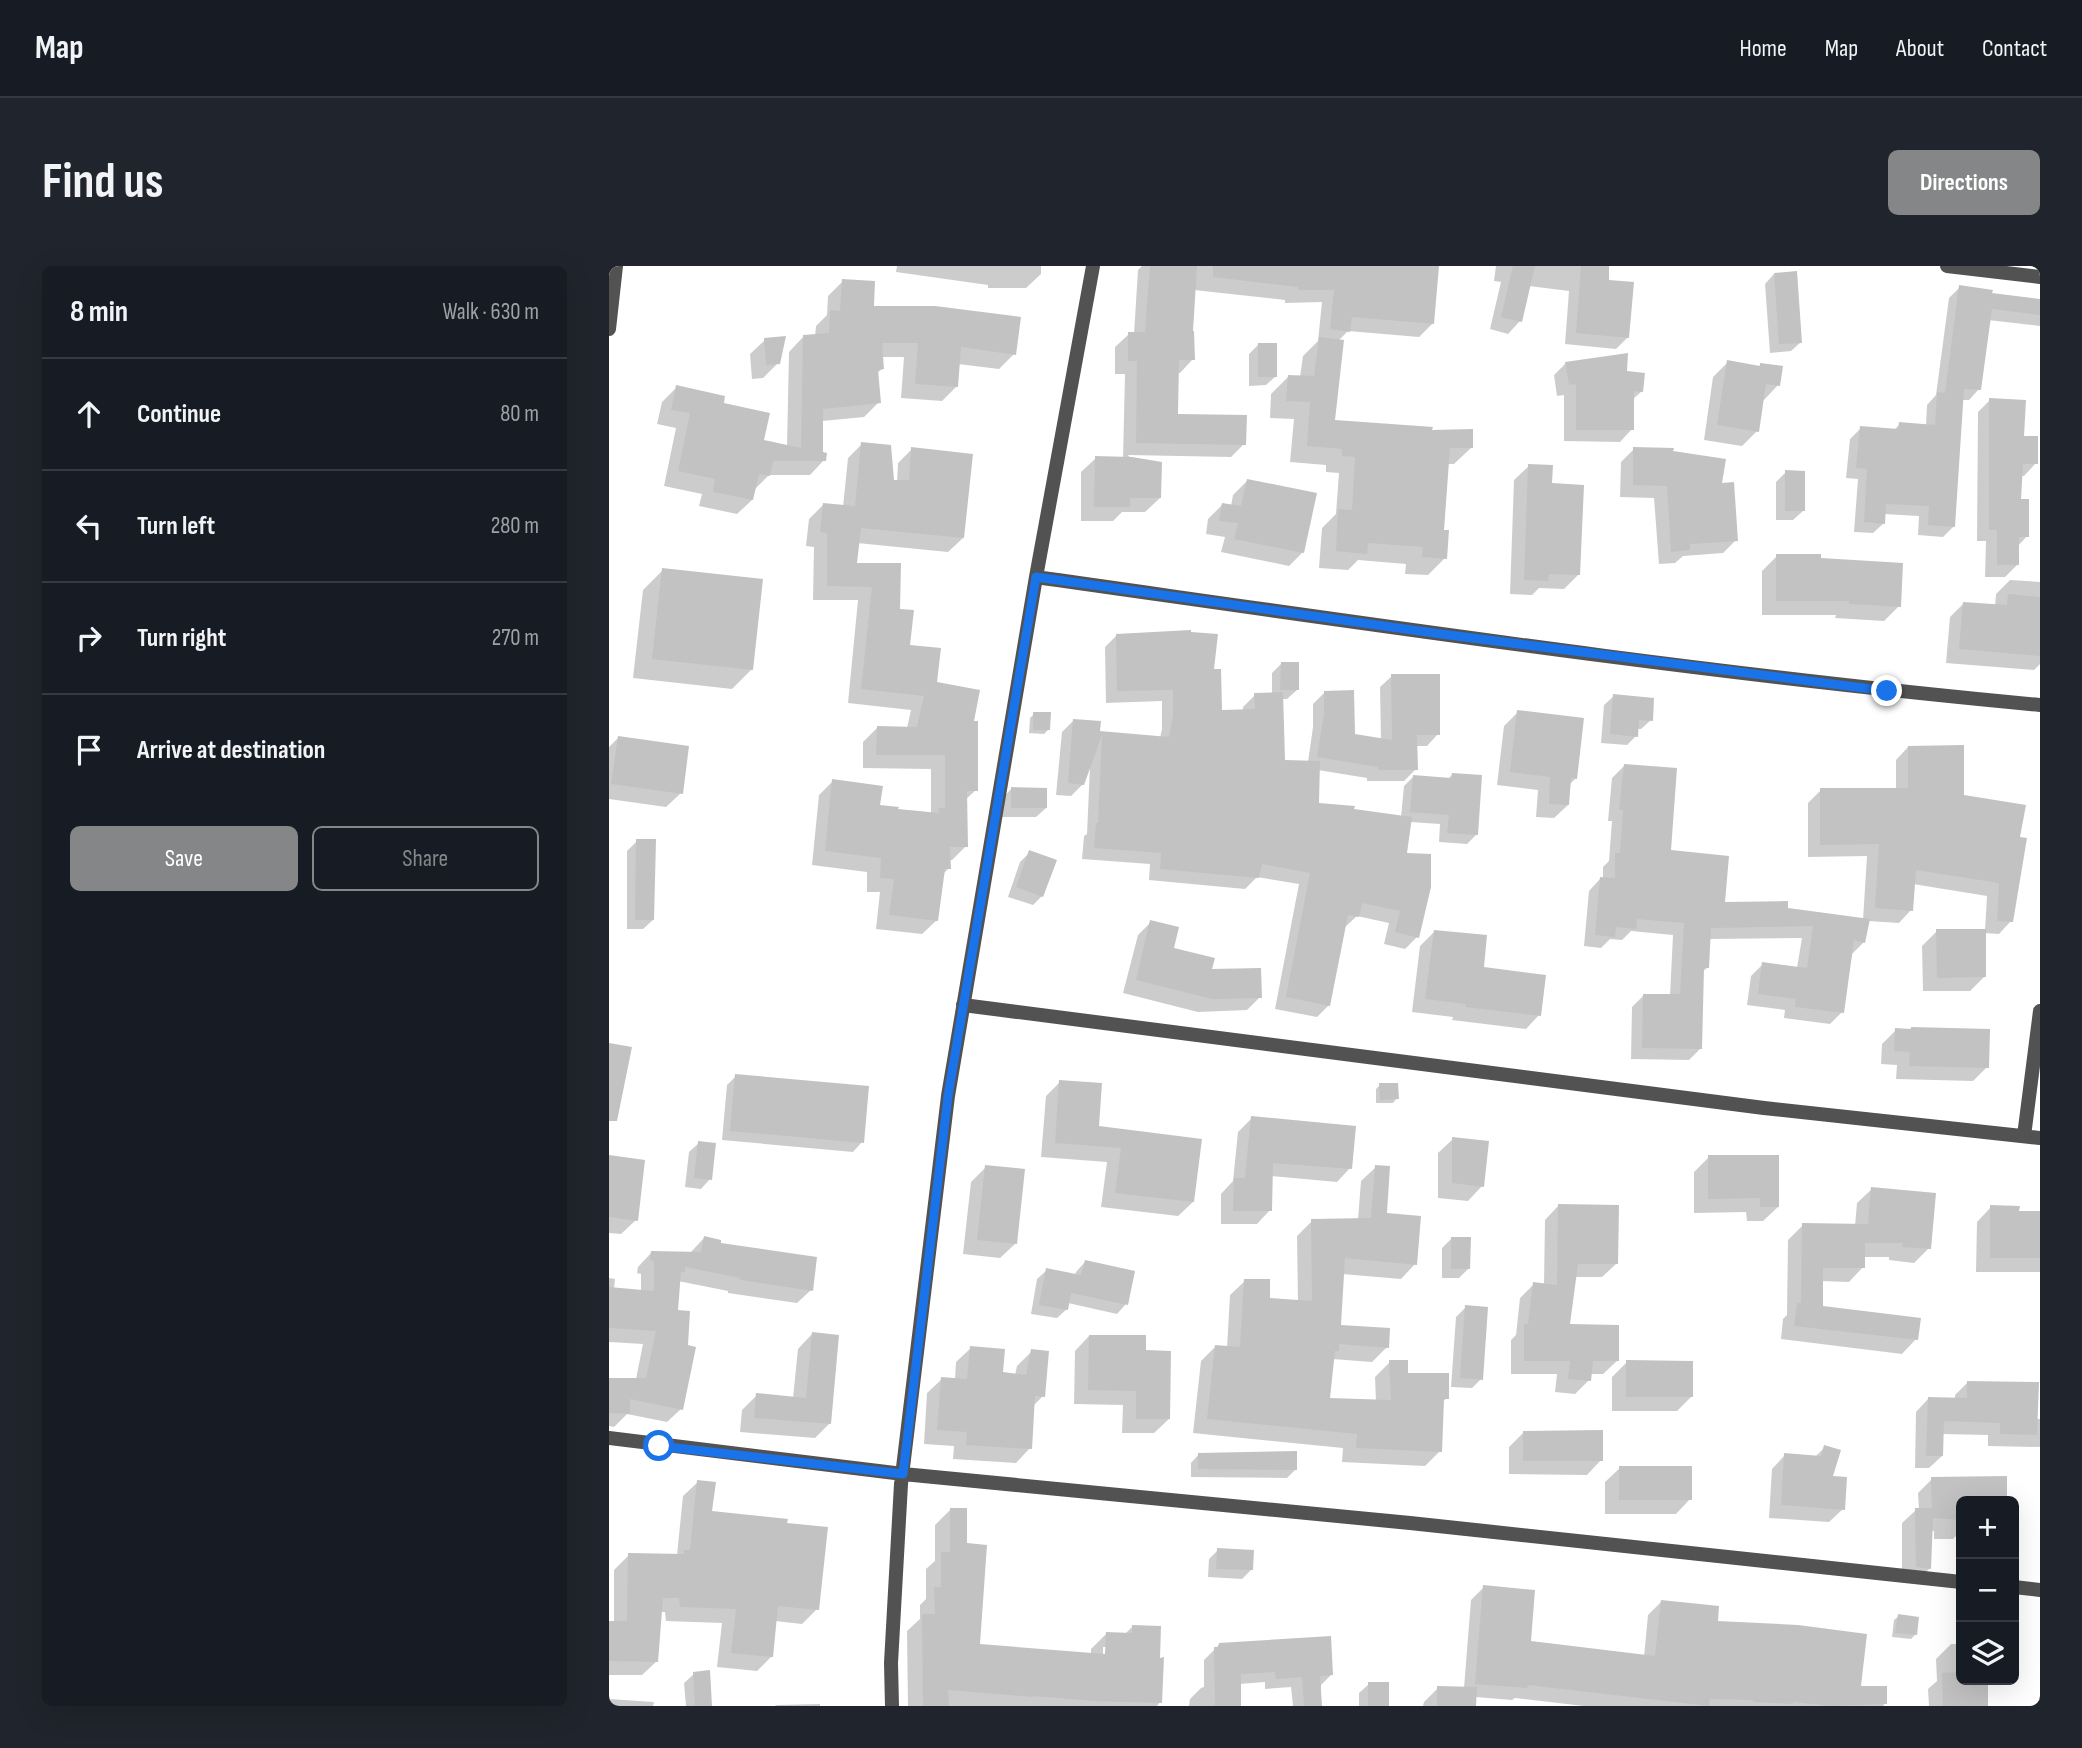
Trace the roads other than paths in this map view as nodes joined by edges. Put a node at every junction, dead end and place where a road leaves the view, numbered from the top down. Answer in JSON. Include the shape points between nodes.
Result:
{"nodes":[{"id":1,"x":616,"y":266,"type":"edge"},
{"id":2,"x":1093,"y":266,"type":"edge"},
{"id":3,"x":1947,"y":266,"type":"edge"},
{"id":4,"x":2040,"y":277,"type":"edge"},
{"id":5,"x":609,"y":329,"type":"edge"},
{"id":6,"x":1036,"y":577,"type":"junction"},
{"id":7,"x":2040,"y":705,"type":"edge"},
{"id":8,"x":964,"y":1005,"type":"junction"},
{"id":9,"x":2040,"y":1011,"type":"edge"},
{"id":10,"x":2024,"y":1136,"type":"junction"},
{"id":11,"x":2040,"y":1138,"type":"edge"},
{"id":12,"x":609,"y":1438,"type":"edge"},
{"id":13,"x":903,"y":1474,"type":"junction"},
{"id":14,"x":1956,"y":1581,"type":"edge"},
{"id":15,"x":2019,"y":1588,"type":"edge"},
{"id":16,"x":2040,"y":1590,"type":"edge"},
{"id":17,"x":893,"y":1706,"type":"edge"}],
"edges":[{"from":1,"to":5,"type":"street"},
{"from":2,"to":6,"type":"street"},
{"from":3,"to":4,"type":"street"},
{"from":6,"to":7,"type":"street","via":[[1887,691]]},
{"from":6,"to":8,"type":"street"},
{"from":8,"to":10,"type":"street","via":[[1764,1108]]},
{"from":8,"to":13,"type":"street","via":[[948,1096]]},
{"from":9,"to":10,"type":"street"},
{"from":10,"to":11,"type":"street"},
{"from":12,"to":13,"type":"street"},
{"from":13,"to":14,"type":"street"},
{"from":13,"to":17,"type":"street","via":[[891,1663]]},
{"from":15,"to":16,"type":"street"}]}
